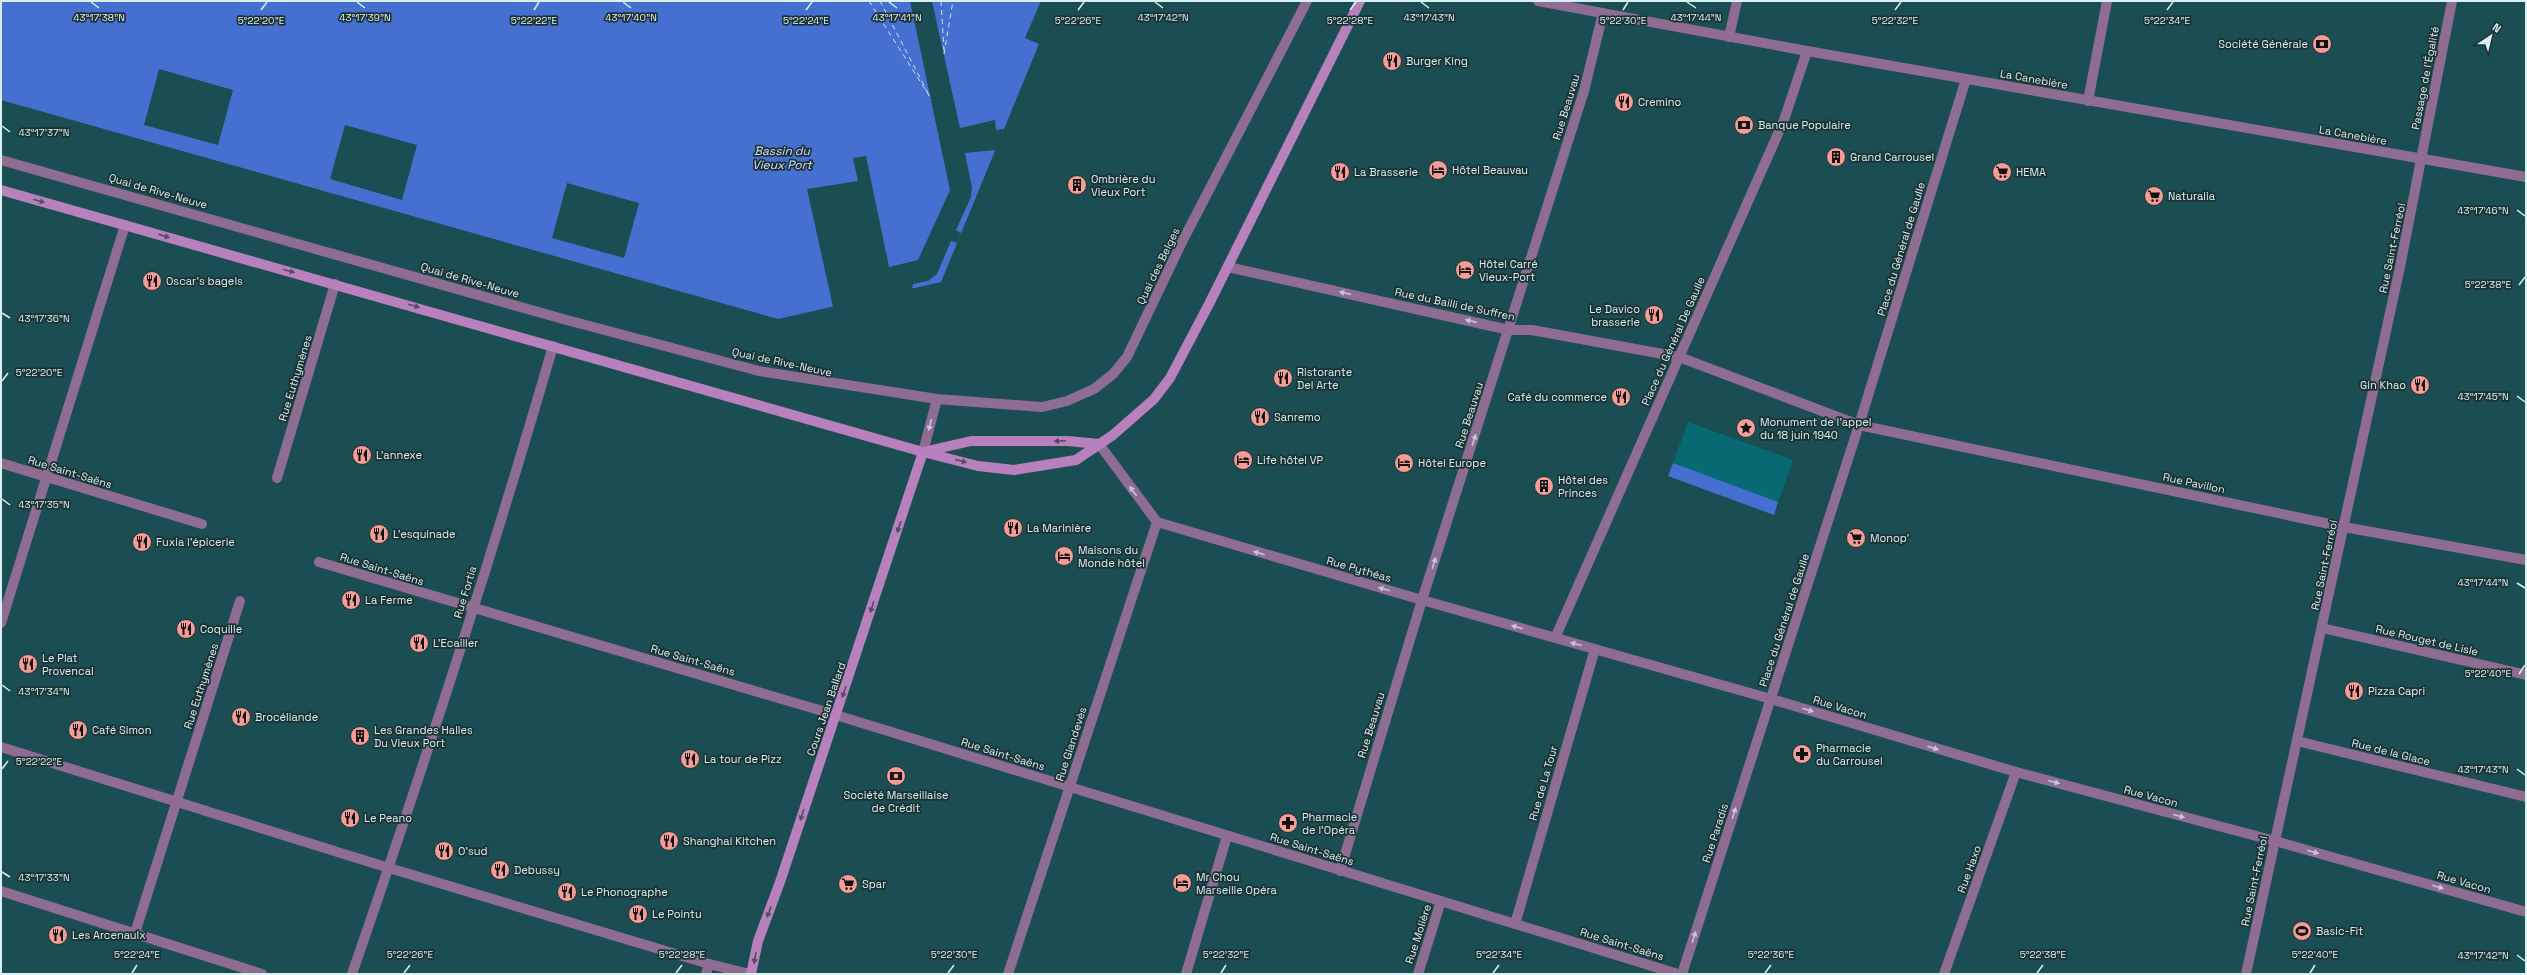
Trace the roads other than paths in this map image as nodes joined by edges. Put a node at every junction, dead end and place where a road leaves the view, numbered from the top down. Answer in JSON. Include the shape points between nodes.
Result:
{"nodes":[{"id":1,"x":1307,"y":1,"type":"edge"},
{"id":2,"x":1360,"y":1,"type":"edge"},
{"id":3,"x":1538,"y":1,"type":"edge"},
{"id":4,"x":1737,"y":1,"type":"edge"},
{"id":5,"x":2107,"y":1,"type":"edge"},
{"id":6,"x":2452,"y":1,"type":"edge"},
{"id":7,"x":1603,"y":13,"type":"junction"},
{"id":8,"x":1729,"y":37,"type":"junction"},
{"id":9,"x":1807,"y":51,"type":"junction"},
{"id":10,"x":1966,"y":80,"type":"junction"},
{"id":11,"x":2088,"y":101,"type":"junction"},
{"id":12,"x":1,"y":160,"type":"edge"},
{"id":13,"x":2422,"y":160,"type":"junction"},
{"id":14,"x":2526,"y":177,"type":"edge"},
{"id":15,"x":1,"y":190,"type":"edge"},
{"id":16,"x":125,"y":225,"type":"junction"},
{"id":17,"x":1228,"y":267,"type":"junction"},
{"id":18,"x":335,"y":284,"type":"junction"},
{"id":19,"x":1510,"y":330,"type":"junction"},
{"id":20,"x":553,"y":346,"type":"junction"},
{"id":21,"x":1679,"y":357,"type":"junction"},
{"id":22,"x":937,"y":399,"type":"junction"},
{"id":23,"x":1859,"y":425,"type":"junction"},
{"id":24,"x":1099,"y":444,"type":"junction"},
{"id":25,"x":924,"y":452,"type":"junction"},
{"id":26,"x":1,"y":463,"type":"edge"},
{"id":27,"x":47,"y":478,"type":"junction"},
{"id":28,"x":277,"y":478,"type":"dead end"},
{"id":29,"x":1157,"y":522,"type":"junction"},
{"id":30,"x":202,"y":524,"type":"dead end"},
{"id":31,"x":2344,"y":527,"type":"junction"},
{"id":32,"x":2526,"y":560,"type":"edge"},
{"id":33,"x":319,"y":562,"type":"dead end"},
{"id":34,"x":1422,"y":600,"type":"junction"},
{"id":35,"x":240,"y":601,"type":"dead end"},
{"id":36,"x":472,"y":608,"type":"junction"},
{"id":37,"x":1,"y":623,"type":"edge"},
{"id":38,"x":2322,"y":628,"type":"junction"},
{"id":39,"x":1554,"y":638,"type":"junction"},
{"id":40,"x":1595,"y":649,"type":"junction"},
{"id":41,"x":2526,"y":675,"type":"edge"},
{"id":42,"x":1771,"y":699,"type":"junction"},
{"id":43,"x":836,"y":715,"type":"junction"},
{"id":44,"x":2297,"y":742,"type":"junction"},
{"id":45,"x":1,"y":747,"type":"edge"},
{"id":46,"x":2016,"y":772,"type":"junction"},
{"id":47,"x":1069,"y":787,"type":"junction"},
{"id":48,"x":2526,"y":797,"type":"edge"},
{"id":49,"x":177,"y":802,"type":"junction"},
{"id":50,"x":1228,"y":836,"type":"junction"},
{"id":51,"x":2275,"y":841,"type":"junction"},
{"id":52,"x":389,"y":868,"type":"junction"},
{"id":53,"x":1340,"y":870,"type":"junction"},
{"id":54,"x":1,"y":891,"type":"edge"},
{"id":55,"x":1441,"y":901,"type":"junction"},
{"id":56,"x":2526,"y":912,"type":"edge"},
{"id":57,"x":1514,"y":924,"type":"junction"},
{"id":58,"x":135,"y":934,"type":"junction"},
{"id":59,"x":709,"y":964,"type":"junction"},
{"id":60,"x":262,"y":974,"type":"edge"},
{"id":61,"x":352,"y":974,"type":"edge"},
{"id":62,"x":706,"y":974,"type":"edge"},
{"id":63,"x":750,"y":974,"type":"edge"},
{"id":64,"x":1008,"y":974,"type":"edge"},
{"id":65,"x":1186,"y":974,"type":"edge"},
{"id":66,"x":1418,"y":974,"type":"edge"},
{"id":67,"x":1678,"y":974,"type":"edge"},
{"id":68,"x":1682,"y":974,"type":"edge"},
{"id":69,"x":1944,"y":974,"type":"edge"},
{"id":70,"x":2246,"y":974,"type":"edge"}],
"edges":[{"from":1,"to":22,"type":"street","name":"Quai des Belges","via":[[1181,244],[1127,357],[1113,374],[1094,389],[1067,401],[1042,407]]},
{"from":2,"to":17,"type":"main road"},
{"from":3,"to":7,"type":"street","name":"La Canebière"},
{"from":4,"to":8,"type":"street"},
{"from":5,"to":11,"type":"street"},
{"from":6,"to":13,"type":"street","name":"Passage de l'Égalité"},
{"from":7,"to":8,"type":"street","name":"La Canebière"},
{"from":7,"to":19,"type":"street","name":"Rue Beauvau","via":[[1584,91]]},
{"from":8,"to":9,"type":"street","name":"La Canebière"},
{"from":9,"to":10,"type":"street","name":"La Canebière"},
{"from":9,"to":21,"type":"street","name":"Place du Général De Gaulle","via":[[1784,120]]},
{"from":10,"to":11,"type":"street","name":"La Canebière"},
{"from":10,"to":23,"type":"street","name":"Place du Général de Gaulle"},
{"from":11,"to":13,"type":"street","name":"La Canebière"},
{"from":12,"to":22,"type":"street","name":"Quai de Rive-Neuve","via":[[563,319],[759,371]]},
{"from":13,"to":14,"type":"street","name":"La Canebière"},
{"from":13,"to":31,"type":"street","name":"Rue Saint-Ferréol"},
{"from":15,"to":16,"type":"main road","one_way":true},
{"from":16,"to":18,"type":"main road","one_way":true},
{"from":16,"to":27,"type":"street"},
{"from":19,"to":17,"type":"street","name":"Rue du Bailli de Suffren","one_way":true},
{"from":17,"to":24,"type":"main road","via":[[1170,378],[1154,399],[1113,436]]},
{"from":18,"to":20,"type":"main road","one_way":true},
{"from":18,"to":28,"type":"street","name":"Rue Euthymènes"},
{"from":19,"to":21,"type":"street","name":"Rue du Bailli de Suffren","via":[[1532,330]]},
{"from":34,"to":19,"type":"street","name":"Rue Beauvau","one_way":true},
{"from":20,"to":25,"type":"main road"},
{"from":20,"to":36,"type":"street","name":"Rue Fortia"},
{"from":21,"to":23,"type":"street","name":"Place du Général de Gaulle"},
{"from":21,"to":39,"type":"street","name":"Place du Général De Gaulle"},
{"from":22,"to":25,"type":"street","one_way":true},
{"from":23,"to":31,"type":"street","name":"Rue Pavillon"},
{"from":23,"to":42,"type":"street","name":"Place du Général de Gaulle"},
{"from":24,"to":25,"type":"main road","one_way":true,"via":[[1068,441],[971,441]]},
{"from":25,"to":24,"type":"main road","one_way":true,"via":[[978,466],[1014,470],[1076,460]]},
{"from":29,"to":24,"type":"street","one_way":true},
{"from":25,"to":43,"type":"main road","name":"Cours Jean Ballard","one_way":true},
{"from":26,"to":27,"type":"street","name":"Rue Saint-Saëns"},
{"from":27,"to":30,"type":"street","name":"Rue Saint-Saëns"},
{"from":27,"to":37,"type":"street"},
{"from":34,"to":29,"type":"street","name":"Rue Pythéas","one_way":true},
{"from":29,"to":47,"type":"street","name":"Rue Glandevès"},
{"from":31,"to":32,"type":"street","name":"Rue Pavillon"},
{"from":31,"to":38,"type":"street","name":"Rue Saint-Ferréol"},
{"from":33,"to":36,"type":"street","name":"Rue Saint-Saëns"},
{"from":39,"to":34,"type":"street","name":"Rue Pythéas","one_way":true},
{"from":34,"to":53,"type":"street","name":"Rue Beauvau"},
{"from":35,"to":49,"type":"street","name":"Rue Euthymènes"},
{"from":36,"to":43,"type":"street","name":"Rue Saint-Saëns"},
{"from":36,"to":52,"type":"street","name":"Rue Fortia"},
{"from":38,"to":41,"type":"street","name":"Rue Rouget de Lisle"},
{"from":38,"to":44,"type":"street","name":"Rue Saint-Ferréol"},
{"from":40,"to":39,"type":"street","name":"Place du Général de Gaulle","one_way":true},
{"from":40,"to":42,"type":"street","name":"Place du Général de Gaulle"},
{"from":40,"to":57,"type":"street","name":"Rue de La Tour"},
{"from":42,"to":46,"type":"street","name":"Rue Vacon","one_way":true},
{"from":68,"to":42,"type":"street","name":"Rue Paradis","one_way":true},
{"from":43,"to":47,"type":"street","name":"Rue Saint-Saëns"},
{"from":43,"to":63,"type":"main road","name":"Cours Jean Ballard","one_way":true,"via":[[758,941]]},
{"from":44,"to":48,"type":"street","name":"Rue de la Glace"},
{"from":44,"to":51,"type":"street","name":"Rue Saint-Ferréol"},
{"from":45,"to":49,"type":"street"},
{"from":46,"to":51,"type":"street","name":"Rue Vacon","one_way":true},
{"from":46,"to":69,"type":"street","name":"Rue Haxo"},
{"from":47,"to":50,"type":"street","name":"Rue Saint-Saëns"},
{"from":47,"to":64,"type":"street","name":"Rue Glandevès"},
{"from":49,"to":52,"type":"street"},
{"from":49,"to":58,"type":"street","name":"Rue Euthymènes"},
{"from":50,"to":53,"type":"street","name":"Rue Saint-Saëns"},
{"from":50,"to":65,"type":"street"},
{"from":51,"to":56,"type":"street","name":"Rue Vacon","one_way":true},
{"from":51,"to":70,"type":"street","name":"Rue Saint-Ferréol"},
{"from":52,"to":59,"type":"street"},
{"from":52,"to":61,"type":"street","name":"Rue Fortia"},
{"from":53,"to":55,"type":"street","name":"Rue Saint-Saëns"},
{"from":54,"to":58,"type":"street"},
{"from":55,"to":57,"type":"street","name":"Rue Saint-Saëns"},
{"from":55,"to":66,"type":"street","name":"Rue Molière"},
{"from":57,"to":67,"type":"street","name":"Rue Saint-Saëns"},
{"from":58,"to":60,"type":"street"},
{"from":59,"to":62,"type":"street"},
{"from":59,"to":63,"type":"street"}]}
